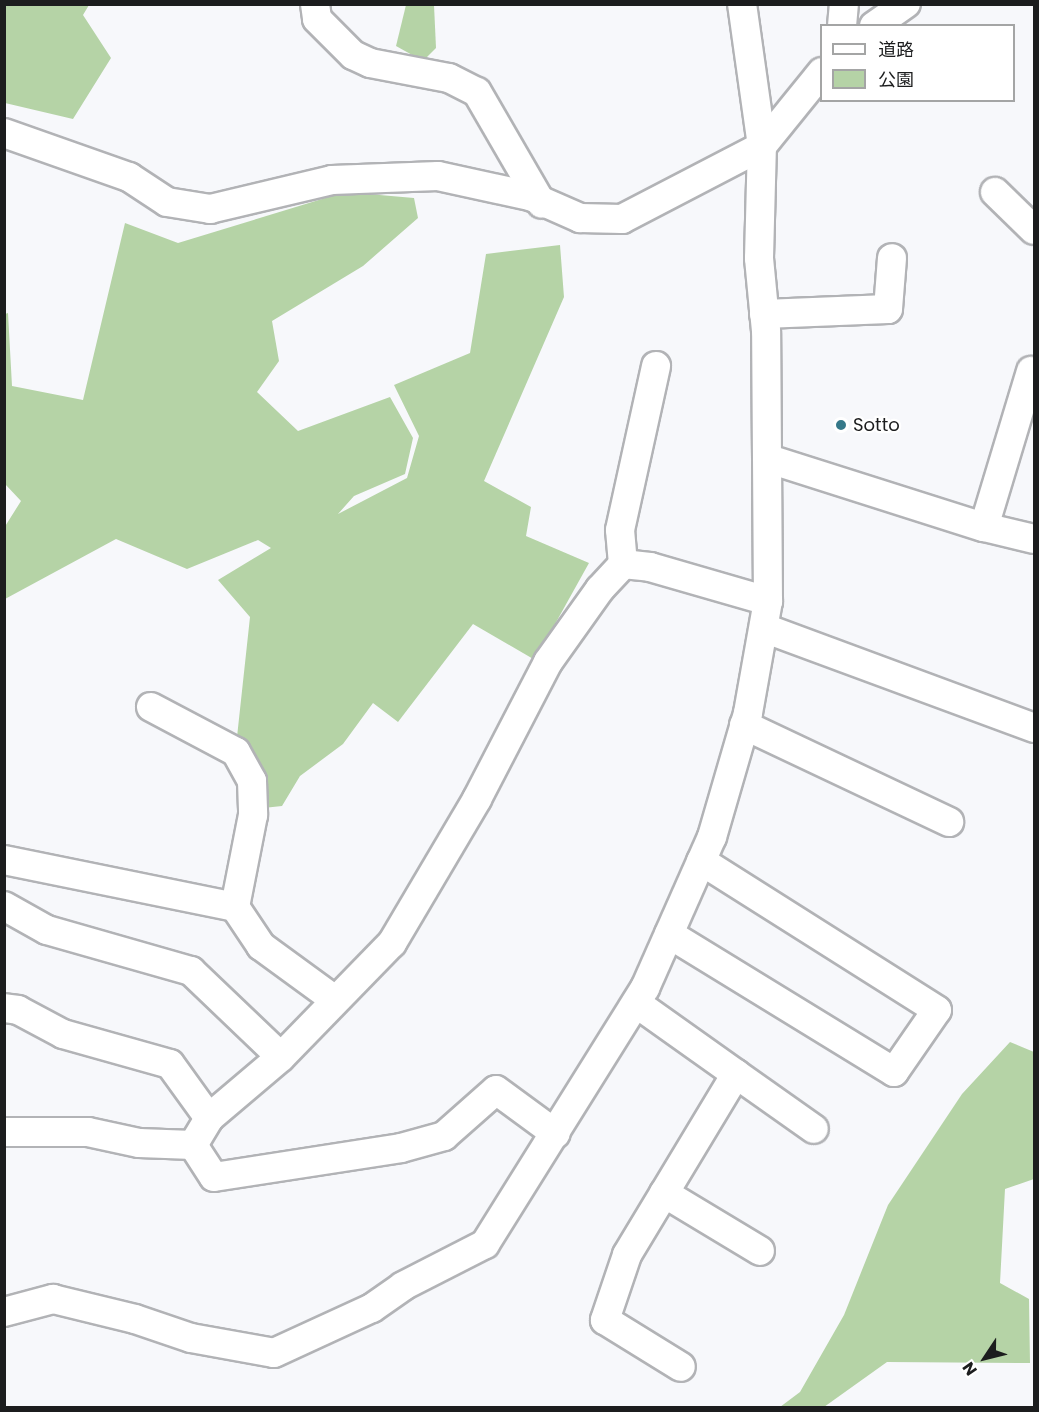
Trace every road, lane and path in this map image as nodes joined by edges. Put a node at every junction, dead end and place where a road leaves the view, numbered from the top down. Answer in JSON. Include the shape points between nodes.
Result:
{"nodes":[{"id":1,"x":315,"y":4,"type":"edge"},
{"id":2,"x":742,"y":4,"type":"edge"},
{"id":3,"x":844,"y":4,"type":"edge"},
{"id":4,"x":906,"y":4,"type":"edge"},
{"id":5,"x":842,"y":24,"type":"edge"},
{"id":6,"x":877,"y":24,"type":"edge"},
{"id":7,"x":820,"y":74,"type":"edge"},
{"id":8,"x":4,"y":133,"type":"edge"},
{"id":9,"x":762,"y":146,"type":"junction"},
{"id":10,"x":995,"y":192,"type":"dead end"},
{"id":11,"x":542,"y":204,"type":"junction"},
{"id":12,"x":1035,"y":230,"type":"edge"},
{"id":13,"x":892,"y":258,"type":"dead end"},
{"id":14,"x":764,"y":315,"type":"junction"},
{"id":15,"x":656,"y":366,"type":"dead end"},
{"id":16,"x":1031,"y":371,"type":"dead end"},
{"id":17,"x":769,"y":459,"type":"junction"},
{"id":18,"x":984,"y":527,"type":"junction"},
{"id":19,"x":1035,"y":539,"type":"edge"},
{"id":20,"x":623,"y":564,"type":"junction"},
{"id":21,"x":766,"y":615,"type":"junction"},
{"id":22,"x":151,"y":707,"type":"dead end"},
{"id":23,"x":744,"y":725,"type":"junction"},
{"id":24,"x":1035,"y":728,"type":"edge"},
{"id":25,"x":949,"y":822,"type":"dead end"},
{"id":26,"x":4,"y":860,"type":"edge"},
{"id":27,"x":701,"y":861,"type":"junction"},
{"id":28,"x":4,"y":906,"type":"edge"},
{"id":29,"x":235,"y":907,"type":"junction"},
{"id":30,"x":669,"y":934,"type":"junction"},
{"id":31,"x":335,"y":1000,"type":"junction"},
{"id":32,"x":636,"y":1003,"type":"junction"},
{"id":33,"x":4,"y":1008,"type":"edge"},
{"id":34,"x":281,"y":1057,"type":"junction"},
{"id":35,"x":736,"y":1074,"type":"junction"},
{"id":36,"x":208,"y":1118,"type":"junction"},
{"id":37,"x":814,"y":1129,"type":"dead end"},
{"id":38,"x":4,"y":1132,"type":"edge"},
{"id":39,"x":556,"y":1134,"type":"junction"},
{"id":40,"x":193,"y":1145,"type":"junction"},
{"id":41,"x":664,"y":1193,"type":"junction"},
{"id":42,"x":760,"y":1251,"type":"dead end"},
{"id":43,"x":4,"y":1312,"type":"edge"},
{"id":44,"x":681,"y":1367,"type":"dead end"}],
"edges":[{"from":1,"to":11,"type":"street","via":[[317,19],[353,55],[370,63],[449,78],[477,92]]},
{"from":2,"to":9,"type":"street"},
{"from":3,"to":5,"type":"street"},
{"from":4,"to":6,"type":"street"},
{"from":7,"to":9,"type":"street"},
{"from":8,"to":11,"type":"street","via":[[129,177],[167,202],[210,209],[332,180],[406,176],[438,176],[530,196]]},
{"from":9,"to":11,"type":"street","via":[[622,219],[580,218]]},
{"from":9,"to":14,"type":"street","via":[[759,258]]},
{"from":10,"to":12,"type":"street"},
{"from":13,"to":14,"type":"street","via":[[888,309]]},
{"from":14,"to":17,"type":"street"},
{"from":15,"to":20,"type":"street","via":[[620,530]]},
{"from":16,"to":18,"type":"street"},
{"from":17,"to":18,"type":"street"},
{"from":17,"to":21,"type":"street"},
{"from":18,"to":19,"type":"street"},
{"from":20,"to":21,"type":"street","via":[[650,567]]},
{"from":20,"to":31,"type":"street","via":[[600,589],[548,662],[477,799],[392,943]]},
{"from":21,"to":23,"type":"street"},
{"from":21,"to":24,"type":"street"},
{"from":22,"to":29,"type":"street","via":[[236,752],[252,781],[253,815]]},
{"from":23,"to":25,"type":"street"},
{"from":23,"to":27,"type":"street"},
{"from":26,"to":29,"type":"street"},
{"from":27,"to":30,"type":"street"},
{"from":27,"to":30,"type":"street","via":[[937,1010],[894,1072]]},
{"from":28,"to":34,"type":"street","via":[[47,930],[191,971]]},
{"from":29,"to":31,"type":"street","via":[[261,946]]},
{"from":30,"to":32,"type":"street"},
{"from":31,"to":34,"type":"street"},
{"from":32,"to":35,"type":"street"},
{"from":32,"to":39,"type":"street"},
{"from":33,"to":36,"type":"street","via":[[18,1010],[63,1034],[170,1064]]},
{"from":34,"to":36,"type":"street"},
{"from":35,"to":37,"type":"street"},
{"from":35,"to":41,"type":"street"},
{"from":36,"to":40,"type":"street"},
{"from":38,"to":40,"type":"street","via":[[88,1132],[139,1143]]},
{"from":39,"to":40,"type":"street","via":[[496,1090],[444,1136],[400,1148],[214,1177]]},
{"from":39,"to":43,"type":"street","via":[[485,1244],[403,1286],[372,1308],[274,1353],[191,1338],[135,1319],[53,1299]]},
{"from":41,"to":42,"type":"street"},
{"from":41,"to":44,"type":"street","via":[[627,1255],[605,1320]]}]}
